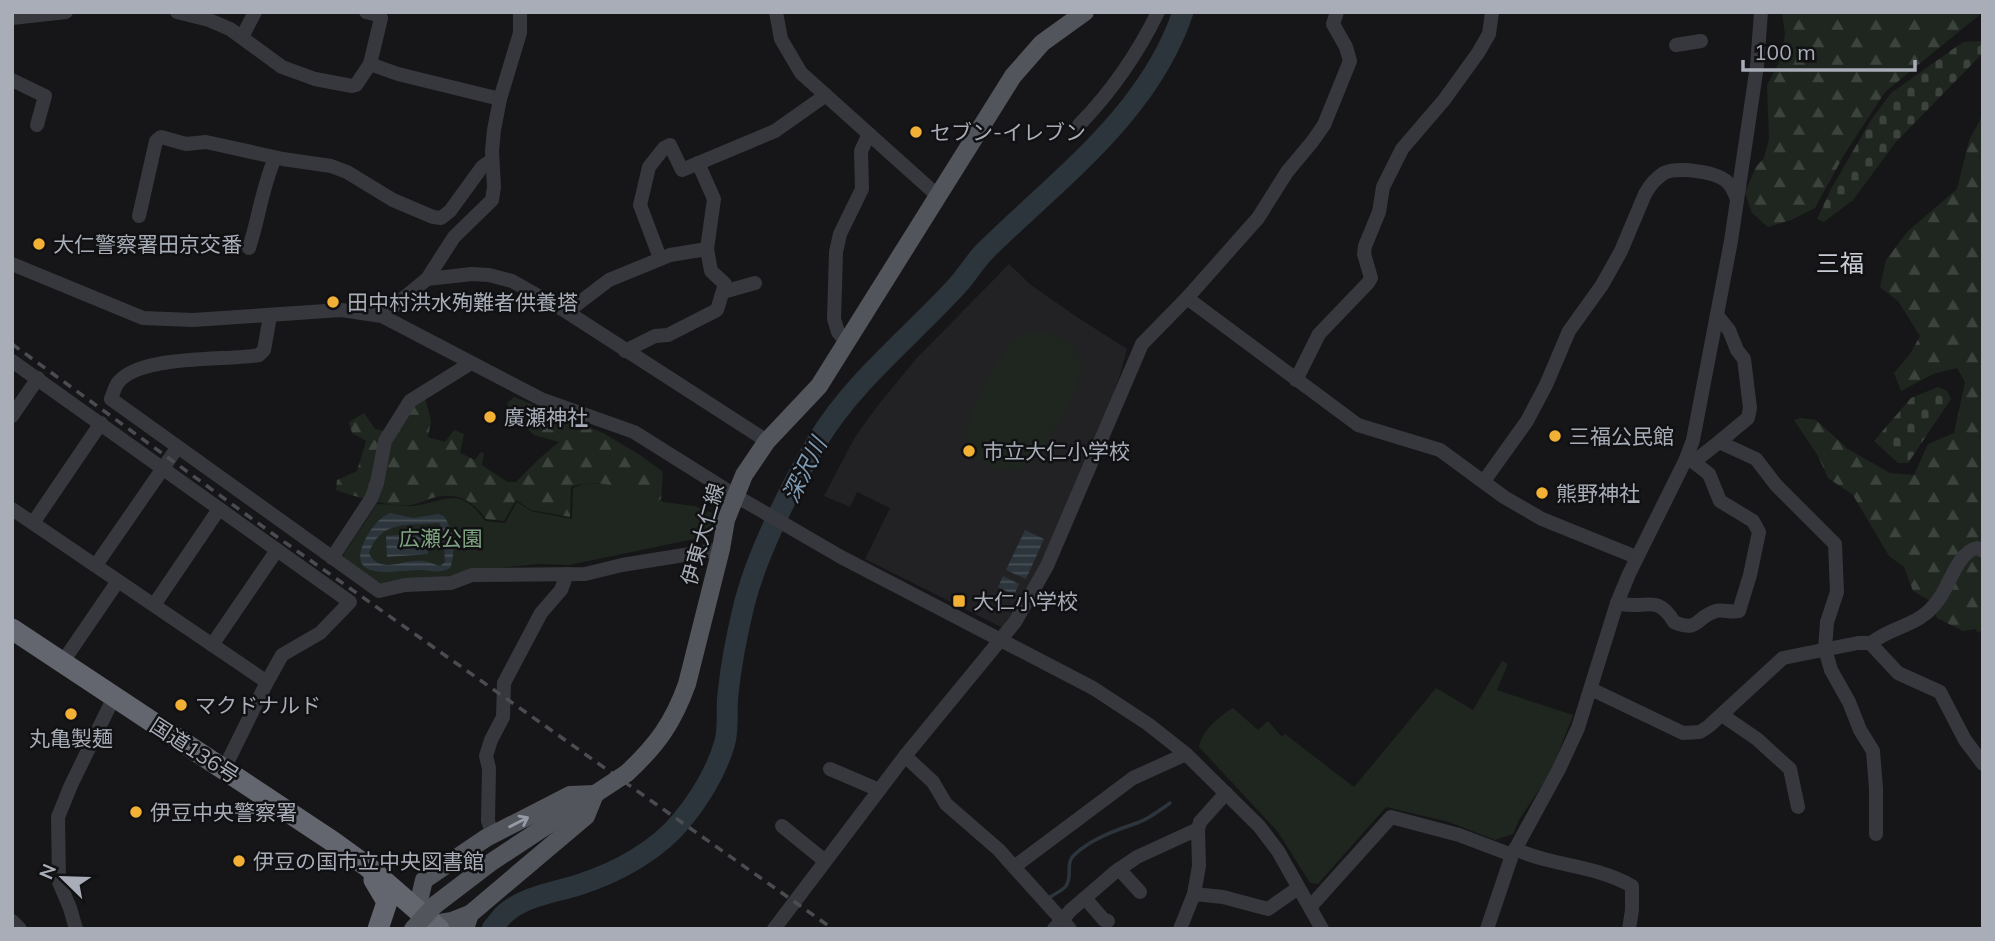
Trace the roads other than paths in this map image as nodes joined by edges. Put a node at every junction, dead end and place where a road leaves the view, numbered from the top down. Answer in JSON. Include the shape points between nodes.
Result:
{"nodes":[{"id":1,"x":66,"y":12,"type":"edge"},
{"id":2,"x":177,"y":12,"type":"edge"},
{"id":3,"x":255,"y":12,"type":"edge"},
{"id":4,"x":366,"y":12,"type":"edge"},
{"id":5,"x":520,"y":12,"type":"edge"},
{"id":6,"x":776,"y":12,"type":"edge"},
{"id":7,"x":1085,"y":12,"type":"edge"},
{"id":8,"x":1158,"y":12,"type":"edge"},
{"id":9,"x":1337,"y":12,"type":"edge"},
{"id":10,"x":1492,"y":12,"type":"edge"},
{"id":11,"x":1761,"y":12,"type":"edge"},
{"id":12,"x":12,"y":18,"type":"edge"},
{"id":13,"x":242,"y":37,"type":"junction"},
{"id":14,"x":1701,"y":41,"type":"dead end"},
{"id":15,"x":1676,"y":45,"type":"dead end"},
{"id":16,"x":370,"y":64,"type":"junction"},
{"id":17,"x":12,"y":80,"type":"edge"},
{"id":18,"x":826,"y":95,"type":"junction"},
{"id":19,"x":500,"y":99,"type":"junction"},
{"id":20,"x":37,"y":125,"type":"dead end"},
{"id":21,"x":1079,"y":125,"type":"dead end"},
{"id":22,"x":869,"y":134,"type":"junction"},
{"id":23,"x":275,"y":158,"type":"junction"},
{"id":24,"x":492,"y":160,"type":"junction"},
{"id":25,"x":698,"y":163,"type":"junction"},
{"id":26,"x":938,"y":196,"type":"junction"},
{"id":27,"x":1737,"y":199,"type":"junction"},
{"id":28,"x":139,"y":216,"type":"dead end"},
{"id":29,"x":249,"y":248,"type":"dead end"},
{"id":30,"x":707,"y":249,"type":"junction"},
{"id":31,"x":660,"y":258,"type":"junction"},
{"id":32,"x":12,"y":264,"type":"edge"},
{"id":33,"x":427,"y":279,"type":"junction"},
{"id":34,"x":755,"y":283,"type":"dead end"},
{"id":35,"x":723,"y":292,"type":"junction"},
{"id":36,"x":1187,"y":298,"type":"junction"},
{"id":37,"x":567,"y":312,"type":"junction"},
{"id":38,"x":1717,"y":315,"type":"junction"},
{"id":39,"x":270,"y":316,"type":"junction"},
{"id":40,"x":382,"y":316,"type":"junction"},
{"id":41,"x":847,"y":344,"type":"junction"},
{"id":42,"x":625,"y":351,"type":"junction"},
{"id":43,"x":12,"y":361,"type":"edge"},
{"id":44,"x":471,"y":363,"type":"junction"},
{"id":45,"x":38,"y":379,"type":"junction"},
{"id":46,"x":1296,"y":380,"type":"junction"},
{"id":47,"x":12,"y":416,"type":"edge"},
{"id":48,"x":101,"y":424,"type":"junction"},
{"id":49,"x":767,"y":441,"type":"junction"},
{"id":50,"x":1719,"y":442,"type":"junction"},
{"id":51,"x":177,"y":448,"type":"junction"},
{"id":52,"x":1688,"y":460,"type":"junction"},
{"id":53,"x":163,"y":468,"type":"junction"},
{"id":54,"x":1484,"y":481,"type":"junction"},
{"id":55,"x":736,"y":496,"type":"junction"},
{"id":56,"x":12,"y":509,"type":"edge"},
{"id":57,"x":219,"y":509,"type":"junction"},
{"id":58,"x":33,"y":523,"type":"junction"},
{"id":59,"x":721,"y":549,"type":"junction"},
{"id":60,"x":277,"y":550,"type":"junction"},
{"id":61,"x":1983,"y":551,"type":"edge"},
{"id":62,"x":1636,"y":557,"type":"junction"},
{"id":63,"x":332,"y":558,"type":"junction"},
{"id":64,"x":96,"y":565,"type":"junction"},
{"id":65,"x":567,"y":574,"type":"junction"},
{"id":66,"x":118,"y":581,"type":"junction"},
{"id":67,"x":1618,"y":603,"type":"junction"},
{"id":68,"x":154,"y":606,"type":"junction"},
{"id":69,"x":12,"y":629,"type":"edge"},
{"id":70,"x":1002,"y":640,"type":"junction"},
{"id":71,"x":1871,"y":643,"type":"junction"},
{"id":72,"x":212,"y":645,"type":"junction"},
{"id":73,"x":1825,"y":649,"type":"junction"},
{"id":74,"x":62,"y":663,"type":"junction"},
{"id":75,"x":267,"y":682,"type":"junction"},
{"id":76,"x":1591,"y":689,"type":"junction"},
{"id":77,"x":114,"y":697,"type":"junction"},
{"id":78,"x":1722,"y":715,"type":"junction"},
{"id":79,"x":1186,"y":754,"type":"junction"},
{"id":80,"x":905,"y":756,"type":"junction"},
{"id":81,"x":1983,"y":764,"type":"edge"},
{"id":82,"x":224,"y":769,"type":"junction"},
{"id":83,"x":830,"y":769,"type":"dead end"},
{"id":84,"x":879,"y":790,"type":"junction"},
{"id":85,"x":1226,"y":793,"type":"junction"},
{"id":86,"x":595,"y":794,"type":"junction"},
{"id":87,"x":1798,"y":807,"type":"dead end"},
{"id":88,"x":782,"y":826,"type":"dead end"},
{"id":89,"x":1198,"y":829,"type":"junction"},
{"id":90,"x":1877,"y":834,"type":"dead end"},
{"id":91,"x":493,"y":835,"type":"junction"},
{"id":92,"x":1514,"y":852,"type":"junction"},
{"id":93,"x":825,"y":860,"type":"junction"},
{"id":94,"x":368,"y":867,"type":"junction"},
{"id":95,"x":1014,"y":867,"type":"junction"},
{"id":96,"x":1119,"y":869,"type":"junction"},
{"id":97,"x":424,"y":880,"type":"junction"},
{"id":98,"x":1298,"y":888,"type":"junction"},
{"id":99,"x":1140,"y":892,"type":"dead end"},
{"id":100,"x":1194,"y":894,"type":"junction"},
{"id":101,"x":1085,"y":898,"type":"junction"},
{"id":102,"x":1311,"y":906,"type":"junction"},
{"id":103,"x":428,"y":919,"type":"edge"},
{"id":104,"x":12,"y":921,"type":"edge"},
{"id":105,"x":467,"y":921,"type":"edge"},
{"id":106,"x":1108,"y":921,"type":"dead end"},
{"id":107,"x":1062,"y":926,"type":"edge"},
{"id":108,"x":379,"y":927,"type":"edge"},
{"id":109,"x":20,"y":929,"type":"edge"},
{"id":110,"x":76,"y":929,"type":"edge"},
{"id":111,"x":774,"y":929,"type":"edge"},
{"id":112,"x":1180,"y":929,"type":"edge"},
{"id":113,"x":1322,"y":929,"type":"edge"},
{"id":114,"x":1488,"y":929,"type":"edge"},
{"id":115,"x":1629,"y":929,"type":"edge"}],
"edges":[{"from":1,"to":12,"type":"street"},
{"from":2,"to":13,"type":"street","via":[[209,20]]},
{"from":3,"to":13,"type":"street"},
{"from":4,"to":16,"type":"street","via":[[381,18]]},
{"from":5,"to":19,"type":"street","via":[[520,33]]},
{"from":6,"to":18,"type":"street","via":[[789,57]]},
{"from":7,"to":26,"type":"main road","name":"伊東大仁線","via":[[1042,43],[1013,76]]},
{"from":8,"to":21,"type":"street","via":[[1120,78]]},
{"from":9,"to":36,"type":"street","via":[[1333,24],[1350,61],[1324,125],[1258,218]]},
{"from":10,"to":46,"type":"street","via":[[1489,33],[1478,53],[1402,149],[1383,187],[1365,246],[1368,283],[1319,334]]},
{"from":11,"to":27,"type":"street"},
{"from":13,"to":16,"type":"street","via":[[282,66],[326,82],[356,85]]},
{"from":14,"to":15,"type":"street"},
{"from":16,"to":19,"type":"street"},
{"from":17,"to":20,"type":"street","via":[[45,96]]},
{"from":18,"to":22,"type":"street"},
{"from":18,"to":25,"type":"street","via":[[775,131]]},
{"from":19,"to":24,"type":"street"},
{"from":22,"to":26,"type":"street"},
{"from":22,"to":41,"type":"street","via":[[861,151],[862,189],[836,253],[834,319]]},
{"from":23,"to":24,"type":"street","via":[[339,169],[393,200],[437,218],[446,216]]},
{"from":23,"to":28,"type":"street","via":[[159,137]]},
{"from":23,"to":29,"type":"street","via":[[265,179]]},
{"from":24,"to":33,"type":"street","via":[[492,200],[454,237]]},
{"from":25,"to":30,"type":"street","via":[[714,200]]},
{"from":25,"to":31,"type":"street","via":[[681,170],[670,145],[649,167],[640,205]]},
{"from":26,"to":41,"type":"main road","name":"伊東大仁線"},
{"from":27,"to":38,"type":"street"},
{"from":27,"to":54,"type":"street","via":[[1728,182],[1704,173],[1669,171],[1652,183],[1609,274],[1569,331],[1527,421]]},
{"from":30,"to":31,"type":"street"},
{"from":30,"to":35,"type":"street","via":[[711,271],[725,284]]},
{"from":31,"to":37,"type":"street","via":[[608,280]]},
{"from":32,"to":39,"type":"street","via":[[143,318]]},
{"from":33,"to":37,"type":"street","via":[[503,277]]},
{"from":33,"to":40,"type":"street"},
{"from":34,"to":35,"type":"street"},
{"from":35,"to":42,"type":"street","via":[[716,310]]},
{"from":36,"to":46,"type":"street"},
{"from":36,"to":70,"type":"street","via":[[1138,351],[1047,566]]},
{"from":37,"to":42,"type":"street"},
{"from":38,"to":50,"type":"street","via":[[1744,359],[1751,408],[1748,418]]},
{"from":38,"to":52,"type":"street"},
{"from":39,"to":40,"type":"street","via":[[341,310]]},
{"from":39,"to":51,"type":"street","via":[[259,355],[153,366],[118,382],[113,403]]},
{"from":40,"to":44,"type":"street"},
{"from":41,"to":49,"type":"main road","name":"伊東大仁線","via":[[819,386]]},
{"from":42,"to":49,"type":"street"},
{"from":43,"to":45,"type":"street"},
{"from":44,"to":55,"type":"street","via":[[541,399],[635,432]]},
{"from":44,"to":63,"type":"street","via":[[410,401],[385,441],[371,499]]},
{"from":45,"to":47,"type":"street"},
{"from":45,"to":48,"type":"street"},
{"from":46,"to":54,"type":"street","via":[[1358,425],[1440,450]]},
{"from":48,"to":53,"type":"street"},
{"from":48,"to":58,"type":"street"},
{"from":49,"to":55,"type":"main road","name":"伊東大仁線"},
{"from":50,"to":52,"type":"street"},
{"from":50,"to":73,"type":"street","via":[[1756,459],[1835,544],[1837,592],[1827,622]]},
{"from":51,"to":53,"type":"street"},
{"from":51,"to":63,"type":"street"},
{"from":52,"to":62,"type":"street"},
{"from":52,"to":67,"type":"street","via":[[1706,470],[1720,501],[1753,521],[1759,532],[1739,611],[1712,612],[1688,627],[1674,622],[1659,604]]},
{"from":53,"to":57,"type":"street"},
{"from":53,"to":64,"type":"street"},
{"from":54,"to":62,"type":"street","via":[[1542,519]]},
{"from":55,"to":59,"type":"main road","name":"伊東大仁線"},
{"from":55,"to":70,"type":"street"},
{"from":56,"to":58,"type":"street"},
{"from":57,"to":60,"type":"street"},
{"from":57,"to":68,"type":"street"},
{"from":58,"to":64,"type":"street"},
{"from":59,"to":65,"type":"street"},
{"from":59,"to":86,"type":"main road","name":"伊東大仁線","bridge":true,"via":[[687,684],[668,727],[627,773]]},
{"from":60,"to":72,"type":"street"},
{"from":60,"to":75,"type":"street","via":[[350,601],[320,633],[282,655]]},
{"from":61,"to":71,"type":"street","via":[[1968,552],[1925,616]]},
{"from":62,"to":67,"type":"street"},
{"from":63,"to":65,"type":"street","via":[[379,591],[451,583],[472,575]]},
{"from":64,"to":66,"type":"street"},
{"from":65,"to":91,"type":"street","via":[[504,683],[503,717],[486,756],[488,821]]},
{"from":66,"to":68,"type":"street"},
{"from":66,"to":74,"type":"street"},
{"from":67,"to":76,"type":"street"},
{"from":68,"to":72,"type":"street"},
{"from":69,"to":74,"type":"highway","name":"国道136号"},
{"from":70,"to":79,"type":"street","via":[[1106,696]]},
{"from":70,"to":80,"type":"street"},
{"from":71,"to":73,"type":"street"},
{"from":71,"to":81,"type":"street","via":[[1898,673],[1940,692]]},
{"from":72,"to":75,"type":"street"},
{"from":73,"to":78,"type":"street","via":[[1790,655],[1776,663]]},
{"from":73,"to":90,"type":"street","via":[[1872,751]]},
{"from":74,"to":77,"type":"highway","name":"国道136号"},
{"from":75,"to":82,"type":"street"},
{"from":76,"to":78,"type":"street","via":[[1683,733],[1700,732]]},
{"from":76,"to":92,"type":"street","via":[[1559,769]]},
{"from":77,"to":82,"type":"highway","name":"国道136号"},
{"from":77,"to":110,"type":"street","via":[[58,817],[59,882]]},
{"from":78,"to":87,"type":"street","via":[[1790,769]]},
{"from":79,"to":85,"type":"street"},
{"from":79,"to":95,"type":"street","via":[[1133,778]]},
{"from":80,"to":84,"type":"street"},
{"from":80,"to":95,"type":"street","via":[[928,776],[946,804]]},
{"from":82,"to":94,"type":"highway","name":"国道136号"},
{"from":83,"to":84,"type":"street"},
{"from":84,"to":93,"type":"street"},
{"from":85,"to":89,"type":"street","via":[[1201,819]]},
{"from":85,"to":98,"type":"street","via":[[1278,851]]},
{"from":91,"to":86,"type":"main road","one_way":true,"via":[[570,795]]},
{"from":86,"to":103,"type":"main road","name":"伊東大仁線","via":[[490,863]]},
{"from":86,"to":105,"type":"main road","via":[[586,816]]},
{"from":88,"to":93,"type":"street"},
{"from":89,"to":96,"type":"street"},
{"from":89,"to":100,"type":"street"},
{"from":91,"to":97,"type":"main road"},
{"from":92,"to":102,"type":"street","via":[[1391,817]]},
{"from":92,"to":114,"type":"street"},
{"from":92,"to":115,"type":"street","via":[[1583,866],[1632,886]]},
{"from":93,"to":111,"type":"street"},
{"from":94,"to":97,"type":"main road","via":[[401,884]]},
{"from":94,"to":103,"type":"highway","name":"国道136号"},
{"from":94,"to":108,"type":"highway","via":[[387,902]]},
{"from":95,"to":107,"type":"street"},
{"from":96,"to":99,"type":"street"},
{"from":96,"to":101,"type":"street"},
{"from":97,"to":103,"type":"main road"},
{"from":98,"to":100,"type":"street","via":[[1268,909]]},
{"from":98,"to":102,"type":"street"},
{"from":100,"to":112,"type":"street"},
{"from":101,"to":106,"type":"street"},
{"from":101,"to":107,"type":"street"},
{"from":102,"to":113,"type":"street"},
{"from":103,"to":105,"type":"main road"},
{"from":103,"to":108,"type":"highway"},
{"from":104,"to":109,"type":"street"}]}
